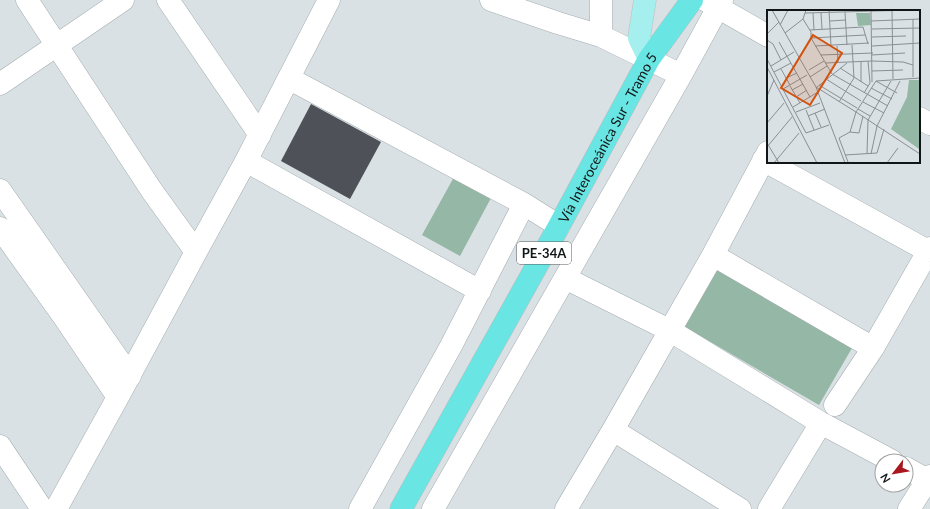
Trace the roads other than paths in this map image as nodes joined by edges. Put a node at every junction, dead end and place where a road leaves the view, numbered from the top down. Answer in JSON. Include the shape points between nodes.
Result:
{"nodes":[{"id":1,"x":27,"y":0,"type":"edge"},
{"id":2,"x":123,"y":0,"type":"edge"},
{"id":3,"x":168,"y":0,"type":"edge"},
{"id":4,"x":330,"y":0,"type":"edge"},
{"id":5,"x":491,"y":0,"type":"edge"},
{"id":6,"x":601,"y":0,"type":"edge"},
{"id":7,"x":645,"y":0,"type":"edge"},
{"id":8,"x":692,"y":0,"type":"edge"},
{"id":9,"x":715,"y":2,"type":"edge"},
{"id":10,"x":767,"y":35,"type":"edge"},
{"id":11,"x":601,"y":36,"type":"junction"},
{"id":12,"x":58,"y":46,"type":"junction"},
{"id":13,"x":649,"y":59,"type":"junction"},
{"id":14,"x":681,"y":75,"type":"junction"},
{"id":15,"x":290,"y":79,"type":"junction"},
{"id":16,"x":0,"y":84,"type":"edge"},
{"id":17,"x":920,"y":119,"type":"edge"},
{"id":18,"x":930,"y":124,"type":"edge"},
{"id":19,"x":260,"y":135,"type":"junction"},
{"id":20,"x":766,"y":156,"type":"edge"},
{"id":21,"x":246,"y":161,"type":"junction"},
{"id":22,"x":778,"y":163,"type":"edge"},
{"id":23,"x":0,"y":190,"type":"edge"},
{"id":24,"x":524,"y":204,"type":"junction"},
{"id":25,"x":559,"y":226,"type":"junction"},
{"id":26,"x":0,"y":228,"type":"edge"},
{"id":27,"x":929,"y":249,"type":"edge"},
{"id":28,"x":196,"y":252,"type":"junction"},
{"id":29,"x":713,"y":255,"type":"junction"},
{"id":30,"x":565,"y":278,"type":"junction"},
{"id":31,"x":480,"y":292,"type":"junction"},
{"id":32,"x":669,"y":330,"type":"junction"},
{"id":33,"x":873,"y":348,"type":"junction"},
{"id":34,"x":130,"y":376,"type":"junction"},
{"id":35,"x":118,"y":397,"type":"junction"},
{"id":36,"x":835,"y":405,"type":"dead end"},
{"id":37,"x":821,"y":423,"type":"junction"},
{"id":38,"x":613,"y":430,"type":"junction"},
{"id":39,"x":0,"y":446,"type":"edge"},
{"id":40,"x":877,"y":453,"type":"edge"},
{"id":41,"x":914,"y":471,"type":"edge"},
{"id":42,"x":929,"y":478,"type":"edge"},
{"id":43,"x":42,"y":509,"type":"edge"},
{"id":44,"x":56,"y":509,"type":"edge"},
{"id":45,"x":360,"y":509,"type":"edge"},
{"id":46,"x":401,"y":509,"type":"edge"},
{"id":47,"x":433,"y":509,"type":"edge"},
{"id":48,"x":566,"y":509,"type":"edge"},
{"id":49,"x":740,"y":509,"type":"edge"},
{"id":50,"x":769,"y":509,"type":"edge"},
{"id":51,"x":909,"y":509,"type":"edge"}],
"edges":[{"from":1,"to":12,"type":"street"},
{"from":2,"to":12,"type":"street"},
{"from":3,"to":19,"type":"street"},
{"from":4,"to":15,"type":"street"},
{"from":5,"to":11,"type":"street"},
{"from":6,"to":11,"type":"street"},
{"from":7,"to":13,"type":"main road","via":[[640,38]]},
{"from":8,"to":13,"type":"highway","name":"Vía Interoceánica Sur - Tramo 5","number":"PE-34A"},
{"from":9,"to":10,"type":"street"},
{"from":9,"to":14,"type":"street"},
{"from":11,"to":13,"type":"street"},
{"from":12,"to":16,"type":"street"},
{"from":12,"to":28,"type":"street","via":[[152,191]]},
{"from":13,"to":14,"type":"street"},
{"from":13,"to":25,"type":"highway","name":"Vía Interoceánica Sur - Tramo 5","number":"PE-34A"},
{"from":14,"to":30,"type":"street"},
{"from":15,"to":19,"type":"street"},
{"from":15,"to":24,"type":"street"},
{"from":17,"to":18,"type":"street"},
{"from":19,"to":21,"type":"street"},
{"from":20,"to":29,"type":"street"},
{"from":21,"to":28,"type":"street"},
{"from":21,"to":31,"type":"street"},
{"from":22,"to":27,"type":"street"},
{"from":23,"to":34,"type":"street"},
{"from":24,"to":25,"type":"street"},
{"from":24,"to":31,"type":"street"},
{"from":25,"to":46,"type":"highway","name":"Vía Interoceánica Sur - Tramo 5","number":"PE-34A"},
{"from":26,"to":35,"type":"street"},
{"from":27,"to":33,"type":"street"},
{"from":28,"to":34,"type":"street"},
{"from":29,"to":32,"type":"street"},
{"from":29,"to":33,"type":"street"},
{"from":30,"to":32,"type":"street"},
{"from":30,"to":47,"type":"street"},
{"from":31,"to":45,"type":"street"},
{"from":32,"to":37,"type":"street"},
{"from":32,"to":38,"type":"street"},
{"from":33,"to":36,"type":"street"},
{"from":34,"to":35,"type":"street"},
{"from":35,"to":44,"type":"street"},
{"from":37,"to":40,"type":"street"},
{"from":37,"to":50,"type":"street"},
{"from":38,"to":48,"type":"street"},
{"from":38,"to":49,"type":"street"},
{"from":39,"to":43,"type":"street"},
{"from":41,"to":42,"type":"street"},
{"from":42,"to":51,"type":"street"}]}
